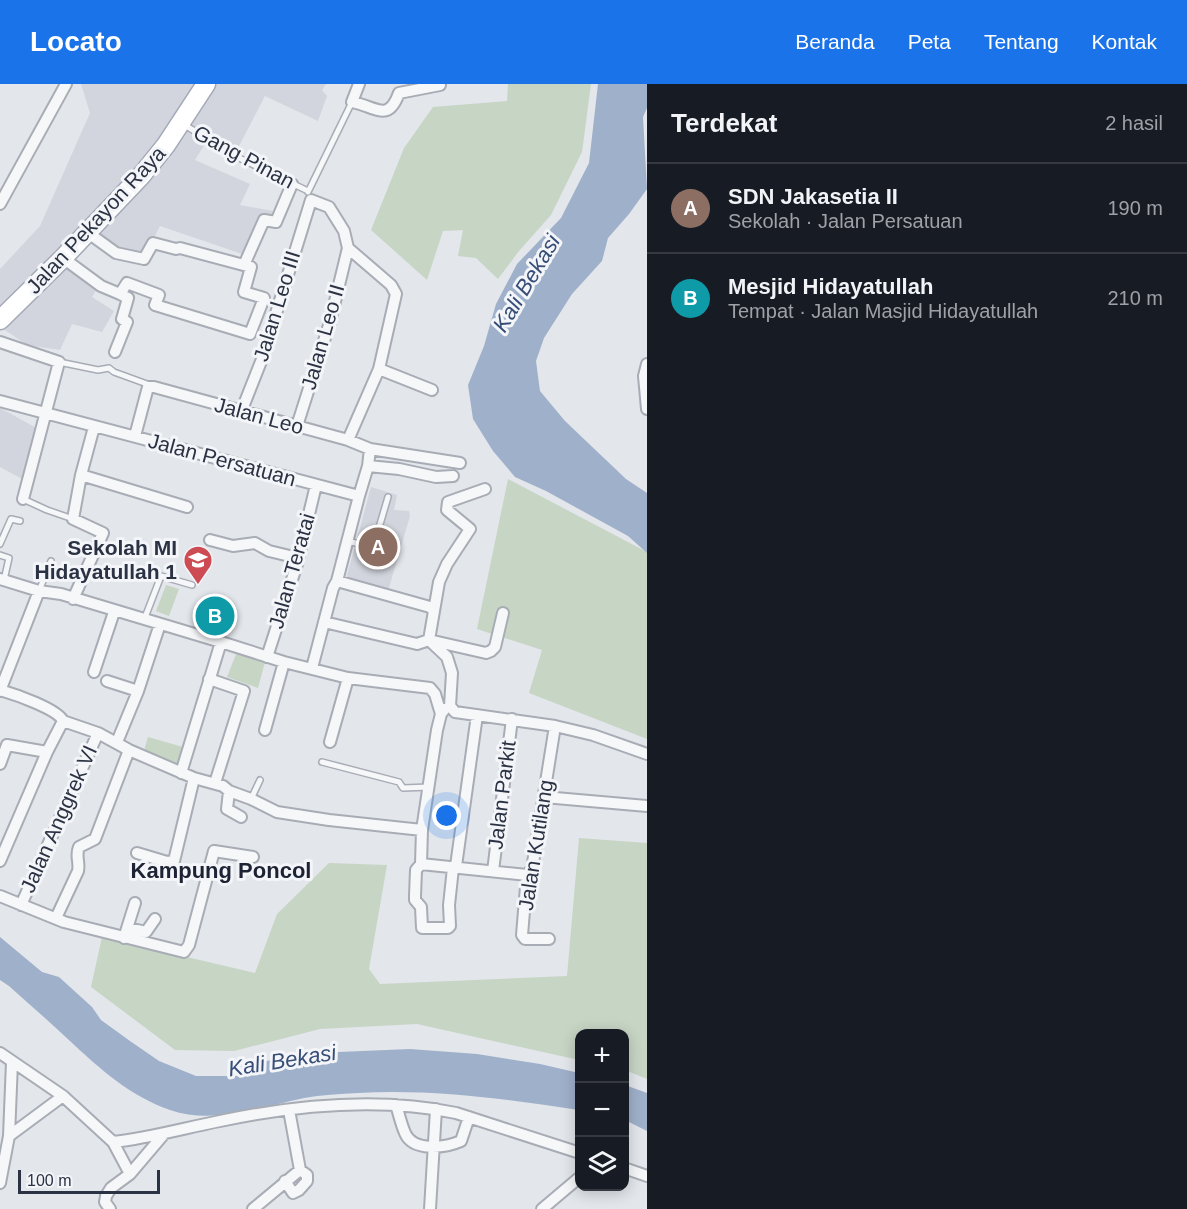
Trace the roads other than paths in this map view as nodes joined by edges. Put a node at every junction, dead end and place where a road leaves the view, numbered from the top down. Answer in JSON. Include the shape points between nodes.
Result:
{"nodes":[{"id":1,"x":66,"y":84,"type":"edge"},
{"id":2,"x":206,"y":84,"type":"edge"},
{"id":3,"x":359,"y":84,"type":"edge"},
{"id":4,"x":440,"y":85,"type":"edge"},
{"id":5,"x":400,"y":89,"type":"edge"},
{"id":6,"x":357,"y":103,"type":"junction"},
{"id":7,"x":181,"y":123,"type":"junction"},
{"id":8,"x":292,"y":183,"type":"junction"},
{"id":9,"x":309,"y":196,"type":"junction"},
{"id":10,"x":0,"y":204,"type":"edge"},
{"id":11,"x":87,"y":232,"type":"junction"},
{"id":12,"x":348,"y":248,"type":"junction"},
{"id":13,"x":63,"y":258,"type":"junction"},
{"id":14,"x":244,"y":265,"type":"junction"},
{"id":15,"x":120,"y":294,"type":"junction"},
{"id":16,"x":0,"y":320,"type":"edge"},
{"id":17,"x":0,"y":342,"type":"edge"},
{"id":18,"x":115,"y":352,"type":"joint"},
{"id":19,"x":59,"y":362,"type":"junction"},
{"id":20,"x":647,"y":364,"type":"edge"},
{"id":21,"x":109,"y":368,"type":"junction"},
{"id":22,"x":380,"y":369,"type":"junction"},
{"id":23,"x":148,"y":387,"type":"junction"},
{"id":24,"x":432,"y":390,"type":"dead end"},
{"id":25,"x":0,"y":401,"type":"edge"},
{"id":26,"x":647,"y":409,"type":"edge"},
{"id":27,"x":242,"y":412,"type":"junction"},
{"id":28,"x":45,"y":414,"type":"junction"},
{"id":29,"x":297,"y":426,"type":"junction"},
{"id":30,"x":94,"y":427,"type":"junction"},
{"id":31,"x":135,"y":436,"type":"junction"},
{"id":32,"x":348,"y":440,"type":"junction"},
{"id":33,"x":370,"y":449,"type":"junction"},
{"id":34,"x":460,"y":463,"type":"dead end"},
{"id":35,"x":368,"y":466,"type":"junction"},
{"id":36,"x":81,"y":475,"type":"junction"},
{"id":37,"x":453,"y":476,"type":"dead end"},
{"id":38,"x":316,"y":485,"type":"junction"},
{"id":39,"x":485,"y":489,"type":"dead end"},
{"id":40,"x":359,"y":496,"type":"junction"},
{"id":41,"x":388,"y":497,"type":"dead end"},
{"id":42,"x":23,"y":499,"type":"joint"},
{"id":43,"x":187,"y":507,"type":"dead end"},
{"id":44,"x":73,"y":519,"type":"junction"},
{"id":45,"x":20,"y":521,"type":"dead end"},
{"id":46,"x":210,"y":540,"type":"dead end"},
{"id":47,"x":348,"y":542,"type":"junction"},
{"id":48,"x":0,"y":544,"type":"edge"},
{"id":49,"x":0,"y":555,"type":"edge"},
{"id":50,"x":298,"y":558,"type":"junction"},
{"id":51,"x":51,"y":561,"type":"dead end"},
{"id":52,"x":2,"y":579,"type":"edge"},
{"id":53,"x":337,"y":581,"type":"junction"},
{"id":54,"x":192,"y":585,"type":"dead end"},
{"id":55,"x":39,"y":591,"type":"junction"},
{"id":56,"x":73,"y":599,"type":"junction"},
{"id":57,"x":433,"y":610,"type":"junction"},
{"id":58,"x":114,"y":612,"type":"junction"},
{"id":59,"x":503,"y":613,"type":"dead end"},
{"id":60,"x":144,"y":620,"type":"junction"},
{"id":61,"x":324,"y":622,"type":"junction"},
{"id":62,"x":160,"y":624,"type":"junction"},
{"id":63,"x":429,"y":640,"type":"junction"},
{"id":64,"x":221,"y":642,"type":"junction"},
{"id":65,"x":267,"y":657,"type":"junction"},
{"id":66,"x":284,"y":662,"type":"junction"},
{"id":67,"x":312,"y":668,"type":"junction"},
{"id":68,"x":94,"y":672,"type":"dead end"},
{"id":69,"x":348,"y":678,"type":"junction"},
{"id":70,"x":209,"y":679,"type":"junction"},
{"id":71,"x":107,"y":681,"type":"dead end"},
{"id":72,"x":0,"y":690,"type":"edge"},
{"id":73,"x":138,"y":691,"type":"junction"},
{"id":74,"x":450,"y":706,"type":"junction"},
{"id":75,"x":441,"y":714,"type":"junction"},
{"id":76,"x":477,"y":715,"type":"junction"},
{"id":77,"x":512,"y":719,"type":"junction"},
{"id":78,"x":63,"y":720,"type":"junction"},
{"id":79,"x":555,"y":726,"type":"junction"},
{"id":80,"x":265,"y":730,"type":"dead end"},
{"id":81,"x":98,"y":733,"type":"junction"},
{"id":82,"x":117,"y":742,"type":"junction"},
{"id":83,"x":330,"y":742,"type":"dead end"},
{"id":84,"x":129,"y":750,"type":"junction"},
{"id":85,"x":46,"y":752,"type":"junction"},
{"id":86,"x":647,"y":754,"type":"edge"},
{"id":87,"x":322,"y":762,"type":"dead end"},
{"id":88,"x":0,"y":764,"type":"edge"},
{"id":89,"x":181,"y":773,"type":"junction"},
{"id":90,"x":194,"y":778,"type":"junction"},
{"id":91,"x":260,"y":780,"type":"dead end"},
{"id":92,"x":215,"y":783,"type":"junction"},
{"id":93,"x":429,"y":787,"type":"junction"},
{"id":94,"x":229,"y":791,"type":"junction"},
{"id":95,"x":544,"y":797,"type":"junction"},
{"id":96,"x":251,"y":799,"type":"junction"},
{"id":97,"x":647,"y":806,"type":"edge"},
{"id":98,"x":241,"y":817,"type":"dead end"},
{"id":99,"x":422,"y":830,"type":"junction"},
{"id":100,"x":137,"y":853,"type":"dead end"},
{"id":101,"x":253,"y":857,"type":"dead end"},
{"id":102,"x":0,"y":861,"type":"edge"},
{"id":103,"x":421,"y":864,"type":"junction"},
{"id":104,"x":455,"y":867,"type":"junction"},
{"id":105,"x":493,"y":871,"type":"junction"},
{"id":106,"x":527,"y":875,"type":"junction"},
{"id":107,"x":0,"y":896,"type":"edge"},
{"id":108,"x":135,"y":903,"type":"dead end"},
{"id":109,"x":21,"y":905,"type":"junction"},
{"id":110,"x":56,"y":918,"type":"junction"},
{"id":111,"x":155,"y":920,"type":"dead end"},
{"id":112,"x":126,"y":933,"type":"junction"},
{"id":113,"x":146,"y":938,"type":"junction"},
{"id":114,"x":549,"y":939,"type":"dead end"},
{"id":115,"x":0,"y":1053,"type":"edge"},
{"id":116,"x":12,"y":1062,"type":"junction"},
{"id":117,"x":63,"y":1096,"type":"junction"},
{"id":118,"x":396,"y":1105,"type":"junction"},
{"id":119,"x":436,"y":1109,"type":"junction"},
{"id":120,"x":289,"y":1110,"type":"junction"},
{"id":121,"x":469,"y":1117,"type":"junction"},
{"id":122,"x":164,"y":1134,"type":"junction"},
{"id":123,"x":9,"y":1136,"type":"junction"},
{"id":124,"x":113,"y":1142,"type":"junction"},
{"id":125,"x":434,"y":1148,"type":"junction"},
{"id":126,"x":575,"y":1152,"type":"edge"},
{"id":127,"x":300,"y":1170,"type":"junction"},
{"id":128,"x":629,"y":1170,"type":"edge"},
{"id":129,"x":130,"y":1174,"type":"junction"},
{"id":130,"x":647,"y":1176,"type":"edge"},
{"id":131,"x":575,"y":1180,"type":"edge"},
{"id":132,"x":285,"y":1182,"type":"junction"},
{"id":133,"x":0,"y":1184,"type":"edge"},
{"id":134,"x":110,"y":1209,"type":"edge"},
{"id":135,"x":253,"y":1209,"type":"edge"},
{"id":136,"x":430,"y":1209,"type":"edge"},
{"id":137,"x":542,"y":1209,"type":"edge"}],
"edges":[{"from":1,"to":10,"type":"street"},
{"from":2,"to":7,"type":"main road","name":"Jalan Pekayon Raya"},
{"from":3,"to":6,"type":"street"},
{"from":4,"to":5,"type":"street"},
{"from":5,"to":6,"type":"street","via":[[389,111]]},
{"from":6,"to":9,"type":"lane"},
{"from":7,"to":8,"type":"lane","name":"Gang Pinan","via":[[237,157]]},
{"from":7,"to":11,"type":"main road","name":"Jalan Pekayon Raya","via":[[141,176]]},
{"from":8,"to":9,"type":"lane","name":"Gang Pinan"},
{"from":8,"to":14,"type":"street","via":[[276,222],[264,220]]},
{"from":9,"to":12,"type":"street","via":[[329,207],[344,231]]},
{"from":9,"to":27,"type":"street","name":"Jalan Leo III","via":[[262,359]]},
{"from":11,"to":13,"type":"main road","name":"Jalan Pekayon Raya"},
{"from":11,"to":14,"type":"street","via":[[116,253],[144,259],[153,243]]},
{"from":12,"to":22,"type":"street","via":[[391,285],[396,294]]},
{"from":12,"to":29,"type":"street","name":"Jalan Leo II","via":[[330,322]]},
{"from":13,"to":15,"type":"street","via":[[101,286]]},
{"from":13,"to":16,"type":"main road","name":"Jalan Pekayon Raya"},
{"from":14,"to":15,"type":"street","via":[[251,267],[244,292],[264,298],[250,334],[155,305],[159,295],[127,283]]},
{"from":15,"to":18,"type":"street","via":[[128,298],[122,319],[127,322]]},
{"from":17,"to":19,"type":"street"},
{"from":18,"to":21,"type":"lane"},
{"from":19,"to":21,"type":"lane","via":[[98,370]]},
{"from":19,"to":28,"type":"street"},
{"from":20,"to":26,"type":"street"},
{"from":21,"to":23,"type":"lane"},
{"from":22,"to":24,"type":"street"},
{"from":22,"to":32,"type":"street"},
{"from":23,"to":27,"type":"street","name":"Jalan Leo"},
{"from":23,"to":31,"type":"street"},
{"from":25,"to":28,"type":"street","name":"Jalan Persatuan"},
{"from":27,"to":29,"type":"street","name":"Jalan Leo"},
{"from":28,"to":30,"type":"street","name":"Jalan Persatuan"},
{"from":28,"to":42,"type":"street"},
{"from":29,"to":32,"type":"street","name":"Jalan Leo"},
{"from":30,"to":31,"type":"street","name":"Jalan Persatuan"},
{"from":30,"to":36,"type":"street"},
{"from":31,"to":38,"type":"street","name":"Jalan Persatuan"},
{"from":32,"to":33,"type":"street","name":"Jalan Leo"},
{"from":33,"to":34,"type":"street","name":"Jalan Leo"},
{"from":33,"to":35,"type":"street"},
{"from":35,"to":37,"type":"street"},
{"from":35,"to":40,"type":"street"},
{"from":36,"to":43,"type":"street"},
{"from":36,"to":44,"type":"street"},
{"from":38,"to":40,"type":"street","name":"Jalan Persatuan"},
{"from":38,"to":50,"type":"street","name":"Jalan Teratai"},
{"from":39,"to":57,"type":"street","via":[[448,502],[447,510],[470,529],[447,564]]},
{"from":40,"to":47,"type":"street"},
{"from":41,"to":47,"type":"lane","via":[[374,548]]},
{"from":42,"to":44,"type":"lane"},
{"from":44,"to":56,"type":"street","via":[[103,533]]},
{"from":45,"to":48,"type":"lane","via":[[11,519]]},
{"from":46,"to":50,"type":"street","via":[[233,546],[255,543]]},
{"from":47,"to":53,"type":"street"},
{"from":49,"to":52,"type":"lane","via":[[9,558]]},
{"from":50,"to":65,"type":"street","name":"Jalan Teratai"},
{"from":51,"to":55,"type":"lane"},
{"from":52,"to":55,"type":"street"},
{"from":53,"to":57,"type":"street"},
{"from":53,"to":61,"type":"street"},
{"from":54,"to":60,"type":"lane","via":[[161,576]]},
{"from":55,"to":56,"type":"street"},
{"from":55,"to":72,"type":"street"},
{"from":56,"to":58,"type":"street"},
{"from":57,"to":63,"type":"street"},
{"from":58,"to":60,"type":"street"},
{"from":58,"to":68,"type":"street"},
{"from":59,"to":63,"type":"street","via":[[495,647],[486,653]]},
{"from":60,"to":62,"type":"street"},
{"from":61,"to":63,"type":"street","via":[[417,645]]},
{"from":61,"to":67,"type":"street"},
{"from":62,"to":64,"type":"street"},
{"from":62,"to":73,"type":"street"},
{"from":63,"to":74,"type":"street","via":[[447,657],[452,673]]},
{"from":64,"to":65,"type":"street"},
{"from":64,"to":70,"type":"street"},
{"from":65,"to":66,"type":"street"},
{"from":66,"to":67,"type":"street"},
{"from":66,"to":80,"type":"street"},
{"from":67,"to":69,"type":"street"},
{"from":69,"to":75,"type":"street","via":[[430,688]]},
{"from":69,"to":83,"type":"street"},
{"from":70,"to":89,"type":"street"},
{"from":70,"to":92,"type":"street","via":[[243,691]]},
{"from":71,"to":73,"type":"street"},
{"from":72,"to":78,"type":"street","via":[[60,715]]},
{"from":73,"to":82,"type":"street"},
{"from":74,"to":75,"type":"street"},
{"from":74,"to":76,"type":"street","via":[[455,712]]},
{"from":75,"to":93,"type":"street"},
{"from":76,"to":77,"type":"street"},
{"from":76,"to":104,"type":"street"},
{"from":77,"to":79,"type":"street"},
{"from":77,"to":105,"type":"street","name":"Jalan Parkit"},
{"from":78,"to":81,"type":"street"},
{"from":78,"to":85,"type":"street"},
{"from":79,"to":86,"type":"street"},
{"from":79,"to":95,"type":"street","name":"Jalan Kutilang"},
{"from":81,"to":82,"type":"street"},
{"from":81,"to":109,"type":"street","name":"Jalan Anggrek VI"},
{"from":82,"to":84,"type":"street"},
{"from":84,"to":89,"type":"street"},
{"from":84,"to":110,"type":"street","via":[[94,839],[79,847],[78,871]]},
{"from":85,"to":88,"type":"street","via":[[7,744]]},
{"from":85,"to":102,"type":"street"},
{"from":87,"to":93,"type":"lane","via":[[399,782],[403,788]]},
{"from":89,"to":90,"type":"street"},
{"from":90,"to":92,"type":"street"},
{"from":90,"to":100,"type":"street","via":[[176,858],[167,862]]},
{"from":91,"to":96,"type":"lane"},
{"from":92,"to":94,"type":"street"},
{"from":93,"to":99,"type":"street"},
{"from":94,"to":96,"type":"street"},
{"from":94,"to":98,"type":"street","via":[[227,809]]},
{"from":95,"to":97,"type":"street"},
{"from":95,"to":106,"type":"street","name":"Jalan Kutilang","via":[[532,869]]},
{"from":96,"to":99,"type":"street","via":[[277,812]]},
{"from":99,"to":103,"type":"street"},
{"from":101,"to":113,"type":"street","via":[[214,851],[184,952]]},
{"from":103,"to":104,"type":"street"},
{"from":103,"to":104,"type":"street","via":[[416,870],[415,900],[421,906],[422,928],[450,926]]},
{"from":104,"to":105,"type":"street"},
{"from":105,"to":106,"type":"street"},
{"from":106,"to":114,"type":"street","name":"Jalan Kutilang","via":[[522,935],[525,939]]},
{"from":107,"to":109,"type":"street"},
{"from":108,"to":112,"type":"street"},
{"from":109,"to":110,"type":"street"},
{"from":110,"to":112,"type":"street"},
{"from":111,"to":113,"type":"street"},
{"from":112,"to":113,"type":"street"},
{"from":115,"to":116,"type":"street"},
{"from":116,"to":117,"type":"street"},
{"from":116,"to":123,"type":"street"},
{"from":117,"to":123,"type":"street"},
{"from":117,"to":124,"type":"street"},
{"from":118,"to":119,"type":"street"},
{"from":118,"to":120,"type":"street"},
{"from":118,"to":125,"type":"street","via":[[405,1135]]},
{"from":119,"to":121,"type":"street"},
{"from":119,"to":125,"type":"street"},
{"from":120,"to":122,"type":"street","via":[[221,1120]]},
{"from":120,"to":127,"type":"street"},
{"from":121,"to":125,"type":"street","via":[[461,1141]]},
{"from":121,"to":126,"type":"street"},
{"from":122,"to":124,"type":"street"},
{"from":122,"to":129,"type":"street"},
{"from":123,"to":133,"type":"street"},
{"from":124,"to":129,"type":"street"},
{"from":125,"to":136,"type":"street"},
{"from":127,"to":132,"type":"street"},
{"from":127,"to":132,"type":"street","via":[[307,1179],[299,1190],[293,1193]]},
{"from":128,"to":130,"type":"street"},
{"from":129,"to":134,"type":"street","via":[[106,1196]]},
{"from":131,"to":137,"type":"street"},
{"from":132,"to":135,"type":"street"}]}
